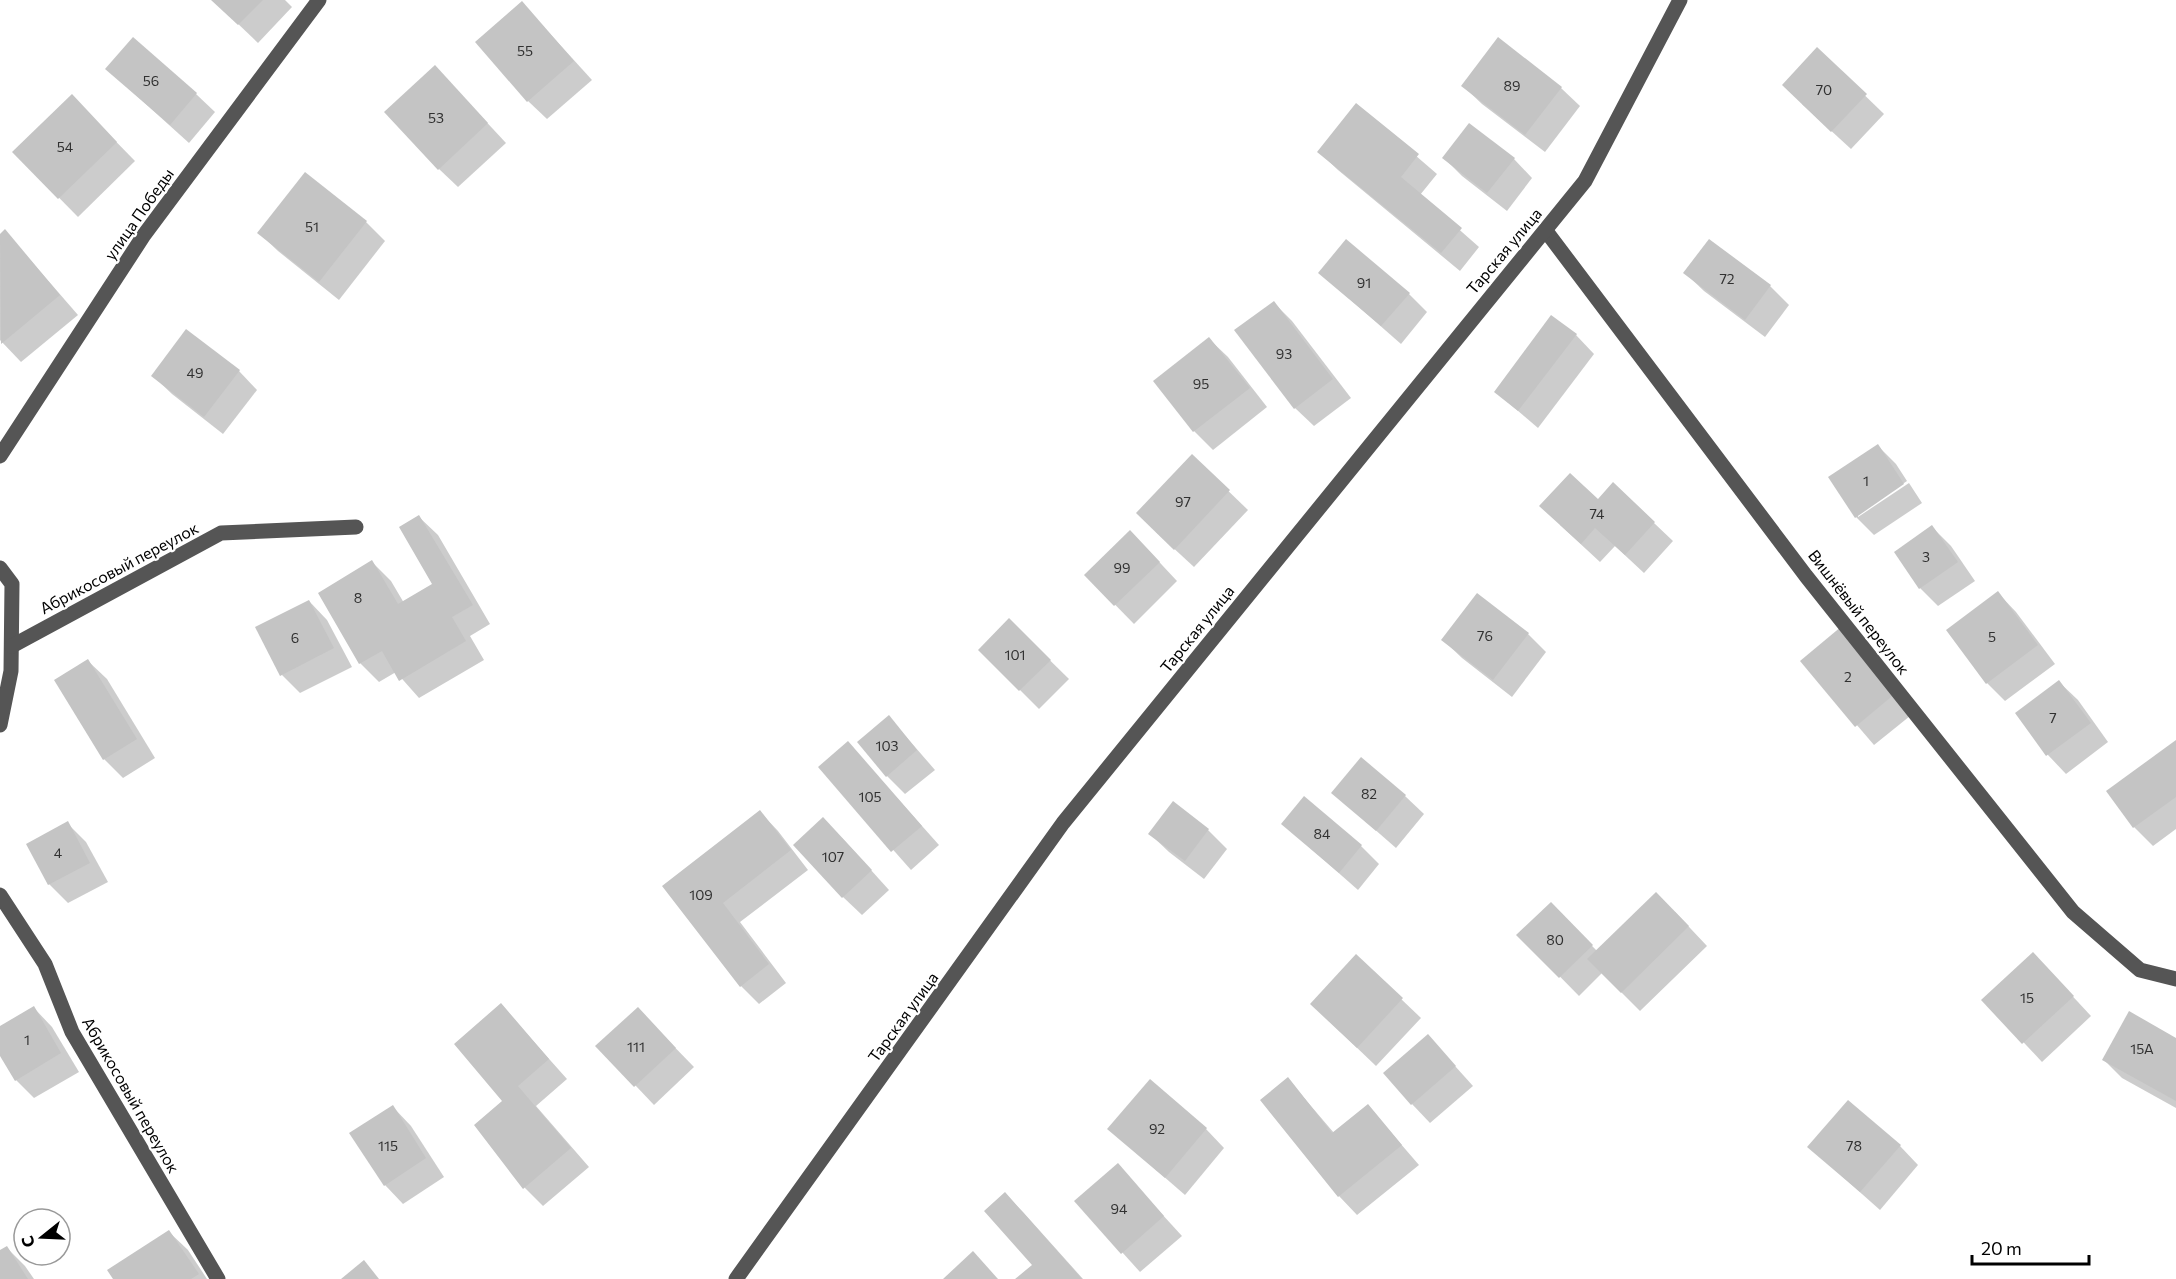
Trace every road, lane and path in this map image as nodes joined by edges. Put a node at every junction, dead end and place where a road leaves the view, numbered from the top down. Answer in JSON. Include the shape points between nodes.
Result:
{"nodes":[{"id":1,"x":319,"y":0,"type":"edge"},
{"id":2,"x":1680,"y":0,"type":"edge"},
{"id":3,"x":1546,"y":231,"type":"junction"},
{"id":4,"x":0,"y":456,"type":"edge"},
{"id":5,"x":356,"y":528,"type":"dead end"},
{"id":6,"x":0,"y":568,"type":"edge"},
{"id":7,"x":12,"y":646,"type":"junction"},
{"id":8,"x":0,"y":725,"type":"edge"},
{"id":9,"x":0,"y":895,"type":"edge"},
{"id":10,"x":2176,"y":979,"type":"edge"},
{"id":11,"x":218,"y":1279,"type":"edge"},
{"id":12,"x":736,"y":1279,"type":"edge"}],
"edges":[{"from":1,"to":4,"type":"street","name":"улица Победы","via":[[144,235]]},
{"from":2,"to":3,"type":"street","name":"Тарская улица","via":[[1585,181]]},
{"from":3,"to":10,"type":"street","name":"Вишнёвый переулок","via":[[1806,576],[2073,912],[2140,970]]},
{"from":3,"to":12,"type":"street","name":"Тарская улица","via":[[1064,823]]},
{"from":5,"to":7,"type":"street","name":"Абрикосовый переулок","via":[[221,533]]},
{"from":6,"to":7,"type":"street","name":"Абрикосовый переулок","via":[[12,584]]},
{"from":7,"to":8,"type":"street","name":"Абрикосовый переулок"},
{"from":9,"to":11,"type":"street","name":"Абрикосовый переулок","via":[[45,964],[72,1032]]}]}
